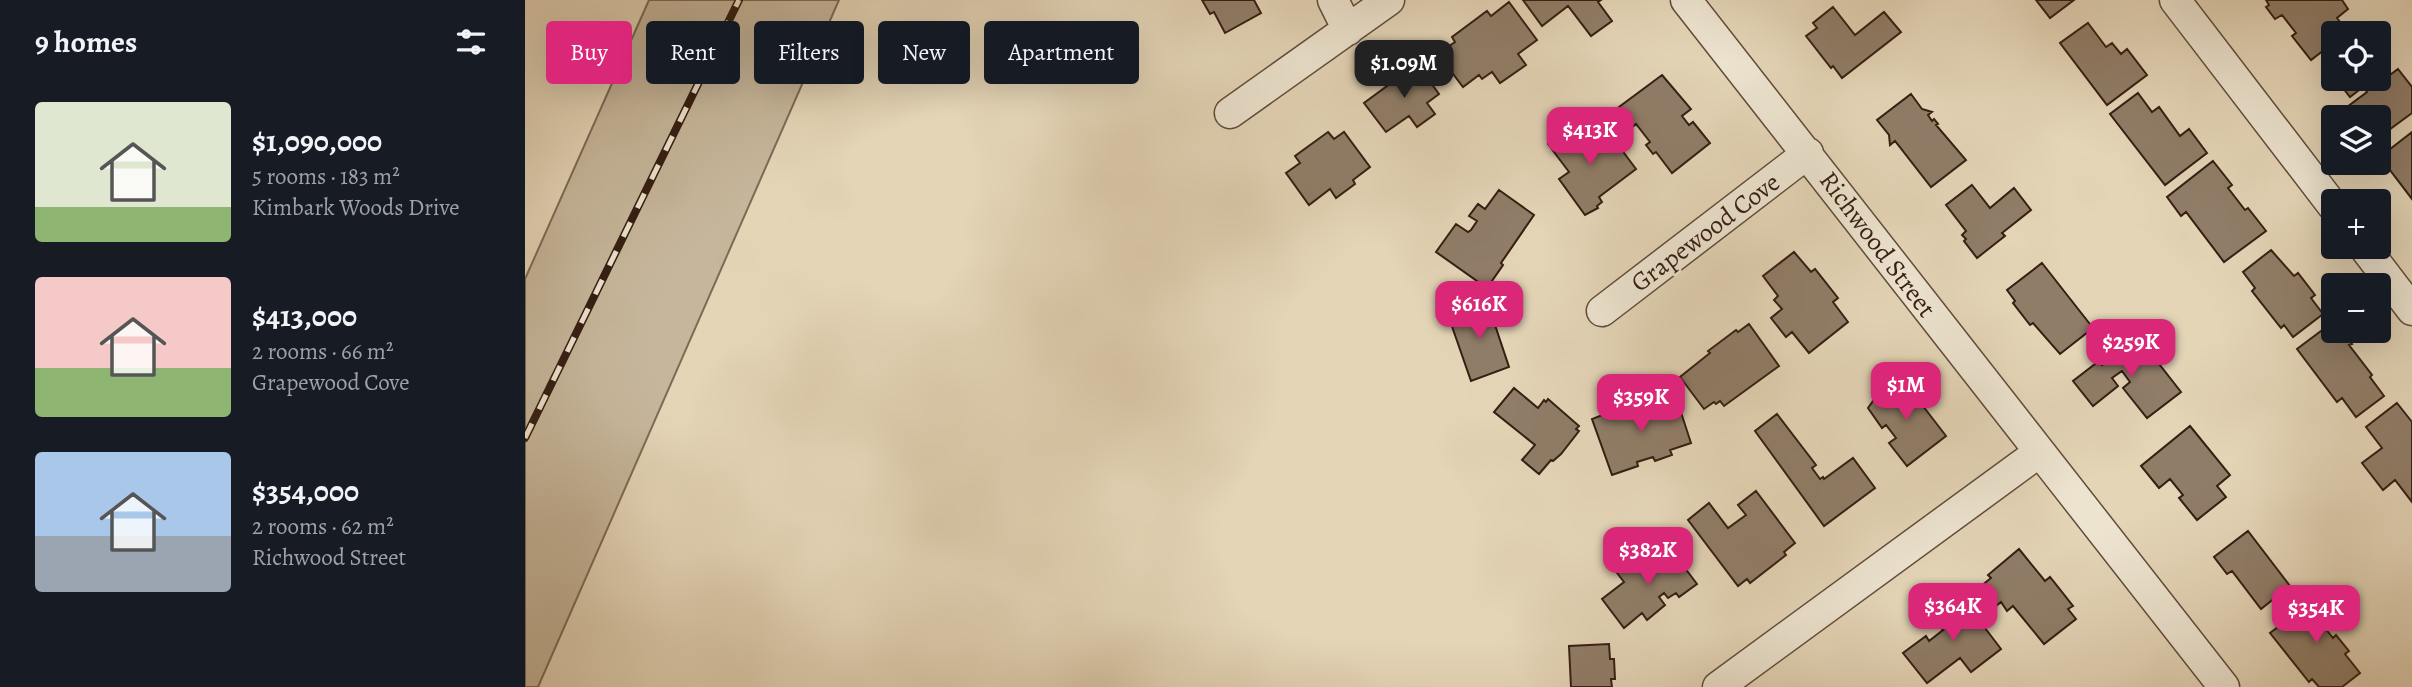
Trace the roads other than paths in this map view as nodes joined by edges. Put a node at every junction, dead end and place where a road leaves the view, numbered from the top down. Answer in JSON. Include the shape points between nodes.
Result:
{"nodes":[{"id":1,"x":1333,"y":0,"type":"edge"},
{"id":2,"x":1389,"y":0,"type":"edge"},
{"id":3,"x":1686,"y":0,"type":"edge"},
{"id":4,"x":2175,"y":0,"type":"edge"},
{"id":5,"x":1348,"y":30,"type":"junction"},
{"id":6,"x":1230,"y":113,"type":"dead end"},
{"id":7,"x":1808,"y":153,"type":"junction"},
{"id":8,"x":2321,"y":190,"type":"edge"},
{"id":9,"x":2373,"y":259,"type":"edge"},
{"id":10,"x":2412,"y":310,"type":"edge"},
{"id":11,"x":1602,"y":311,"type":"dead end"},
{"id":12,"x":2038,"y":453,"type":"junction"},
{"id":13,"x":1718,"y":687,"type":"edge"},
{"id":14,"x":2224,"y":687,"type":"edge"}],
"edges":[{"from":1,"to":5,"type":"street"},
{"from":2,"to":5,"type":"street"},
{"from":3,"to":7,"type":"street","name":"Richwood Street"},
{"from":4,"to":8,"type":"street"},
{"from":5,"to":6,"type":"street"},
{"from":7,"to":11,"type":"street","name":"Grapewood Cove"},
{"from":7,"to":12,"type":"street","name":"Richwood Street"},
{"from":9,"to":10,"type":"street"},
{"from":12,"to":13,"type":"street"},
{"from":12,"to":14,"type":"street","name":"Richwood Street"}]}
